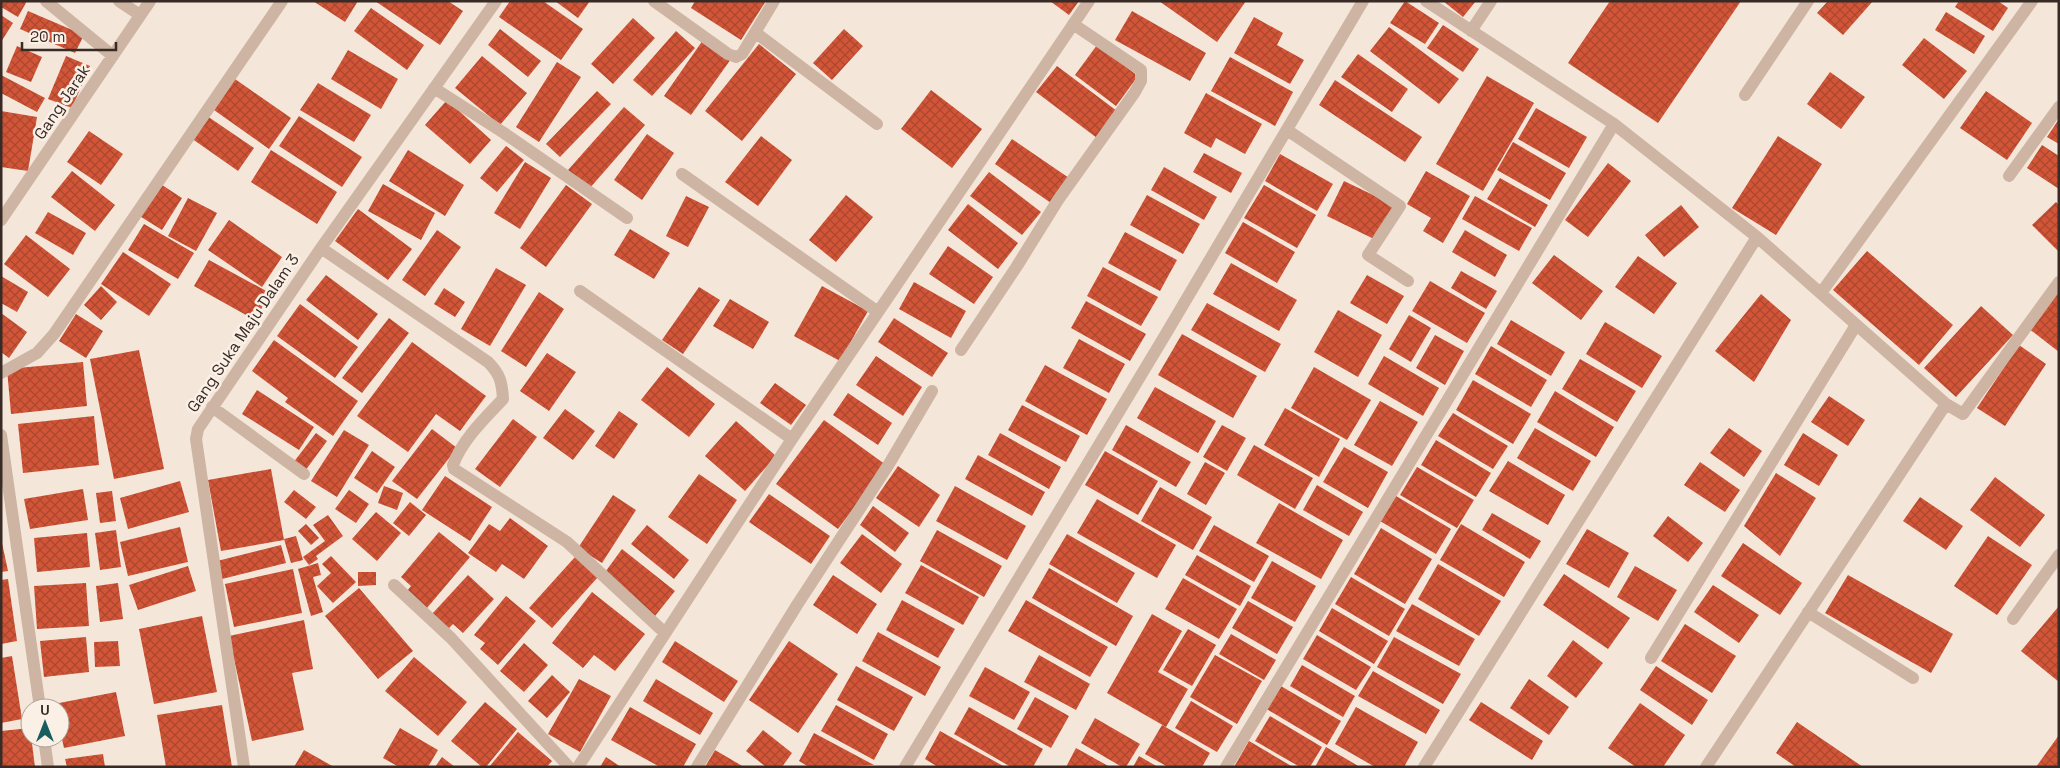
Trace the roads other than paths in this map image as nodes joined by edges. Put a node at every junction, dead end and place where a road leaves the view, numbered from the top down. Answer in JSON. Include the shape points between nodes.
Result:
{"nodes":[{"id":1,"x":46,"y":1,"type":"edge"},
{"id":2,"x":119,"y":1,"type":"edge"},
{"id":3,"x":150,"y":1,"type":"edge"},
{"id":4,"x":282,"y":1,"type":"edge"},
{"id":5,"x":496,"y":1,"type":"edge"},
{"id":6,"x":654,"y":1,"type":"edge"},
{"id":7,"x":774,"y":1,"type":"edge"},
{"id":8,"x":1088,"y":1,"type":"edge"},
{"id":9,"x":1362,"y":1,"type":"edge"},
{"id":10,"x":1426,"y":1,"type":"edge"},
{"id":11,"x":1491,"y":1,"type":"edge"},
{"id":12,"x":1808,"y":1,"type":"edge"},
{"id":13,"x":2032,"y":1,"type":"edge"},
{"id":14,"x":140,"y":15,"type":"junction"},
{"id":15,"x":1073,"y":24,"type":"junction"},
{"id":16,"x":1471,"y":31,"type":"junction"},
{"id":17,"x":756,"y":33,"type":"junction"},
{"id":18,"x":113,"y":56,"type":"junction"},
{"id":19,"x":434,"y":88,"type":"junction"},
{"id":20,"x":1745,"y":95,"type":"dead end"},
{"id":21,"x":2059,"y":107,"type":"edge"},
{"id":22,"x":877,"y":124,"type":"dead end"},
{"id":23,"x":1614,"y":124,"type":"junction"},
{"id":24,"x":1286,"y":130,"type":"junction"},
{"id":25,"x":682,"y":174,"type":"dead end"},
{"id":26,"x":2009,"y":176,"type":"dead end"},
{"id":27,"x":627,"y":218,"type":"dead end"},
{"id":28,"x":1,"y":220,"type":"edge"},
{"id":29,"x":1757,"y":238,"type":"junction"},
{"id":30,"x":321,"y":248,"type":"junction"},
{"id":31,"x":1408,"y":281,"type":"dead end"},
{"id":32,"x":2059,"y":282,"type":"edge"},
{"id":33,"x":580,"y":291,"type":"dead end"},
{"id":34,"x":1821,"y":293,"type":"junction"},
{"id":35,"x":878,"y":312,"type":"junction"},
{"id":36,"x":1856,"y":325,"type":"junction"},
{"id":37,"x":961,"y":350,"type":"dead end"},
{"id":38,"x":1,"y":373,"type":"edge"},
{"id":39,"x":932,"y":391,"type":"dead end"},
{"id":40,"x":1946,"y":404,"type":"junction"},
{"id":41,"x":212,"y":407,"type":"junction"},
{"id":42,"x":1,"y":435,"type":"edge"},
{"id":43,"x":792,"y":439,"type":"junction"},
{"id":44,"x":304,"y":474,"type":"dead end"},
{"id":45,"x":2059,"y":555,"type":"edge"},
{"id":46,"x":394,"y":585,"type":"dead end"},
{"id":47,"x":1812,"y":615,"type":"junction"},
{"id":48,"x":2012,"y":619,"type":"dead end"},
{"id":49,"x":665,"y":633,"type":"junction"},
{"id":50,"x":1650,"y":658,"type":"dead end"},
{"id":51,"x":1913,"y":678,"type":"dead end"},
{"id":52,"x":39,"y":698,"type":"edge"},
{"id":53,"x":45,"y":748,"type":"edge"},
{"id":54,"x":48,"y":767,"type":"edge"},
{"id":55,"x":244,"y":767,"type":"edge"},
{"id":56,"x":569,"y":767,"type":"edge"},
{"id":57,"x":578,"y":767,"type":"edge"},
{"id":58,"x":697,"y":767,"type":"edge"},
{"id":59,"x":905,"y":767,"type":"edge"},
{"id":60,"x":1226,"y":767,"type":"edge"},
{"id":61,"x":1424,"y":767,"type":"edge"},
{"id":62,"x":1706,"y":767,"type":"edge"}],
"edges":[{"from":1,"to":18,"type":"street"},
{"from":2,"to":14,"type":"street"},
{"from":3,"to":14,"type":"street","name":"Gang Jarak"},
{"from":4,"to":38,"type":"street","via":[[54,334],[37,353]]},
{"from":5,"to":19,"type":"street","name":"Gang Suka Maju Dalam 3"},
{"from":6,"to":17,"type":"street","via":[[732,56],[742,54]]},
{"from":7,"to":17,"type":"street"},
{"from":8,"to":15,"type":"street"},
{"from":9,"to":24,"type":"street"},
{"from":10,"to":16,"type":"street"},
{"from":11,"to":16,"type":"street"},
{"from":12,"to":20,"type":"street"},
{"from":13,"to":34,"type":"street"},
{"from":14,"to":18,"type":"street","name":"Gang Jarak"},
{"from":15,"to":35,"type":"street"},
{"from":15,"to":37,"type":"street","via":[[1141,70],[1141,81],[1058,200]]},
{"from":16,"to":23,"type":"street"},
{"from":17,"to":22,"type":"street"},
{"from":18,"to":28,"type":"street","name":"Gang Jarak"},
{"from":19,"to":27,"type":"street"},
{"from":19,"to":30,"type":"street","name":"Gang Suka Maju Dalam 3"},
{"from":21,"to":26,"type":"street"},
{"from":23,"to":29,"type":"street"},
{"from":23,"to":60,"type":"street"},
{"from":24,"to":31,"type":"street","via":[[1400,206],[1368,254]]},
{"from":24,"to":59,"type":"street"},
{"from":25,"to":35,"type":"street"},
{"from":29,"to":34,"type":"street"},
{"from":29,"to":61,"type":"street"},
{"from":30,"to":41,"type":"street","name":"Gang Suka Maju Dalam 3"},
{"from":30,"to":49,"type":"street","via":[[498,372],[503,399],[468,440],[454,461],[454,469],[567,542]]},
{"from":32,"to":40,"type":"street","via":[[1963,414]]},
{"from":33,"to":43,"type":"street"},
{"from":34,"to":36,"type":"street"},
{"from":35,"to":43,"type":"street"},
{"from":36,"to":40,"type":"street"},
{"from":36,"to":50,"type":"street"},
{"from":39,"to":58,"type":"street"},
{"from":40,"to":47,"type":"street"},
{"from":41,"to":44,"type":"street"},
{"from":41,"to":55,"type":"street","name":"Gang Suka Maju Dalam 3","via":[[198,429],[196,440]]},
{"from":42,"to":52,"type":"street"},
{"from":43,"to":49,"type":"street"},
{"from":45,"to":48,"type":"street"},
{"from":46,"to":56,"type":"street","via":[[451,638]]},
{"from":47,"to":51,"type":"street"},
{"from":47,"to":62,"type":"street"},
{"from":49,"to":57,"type":"street"},
{"from":53,"to":54,"type":"street"}]}
